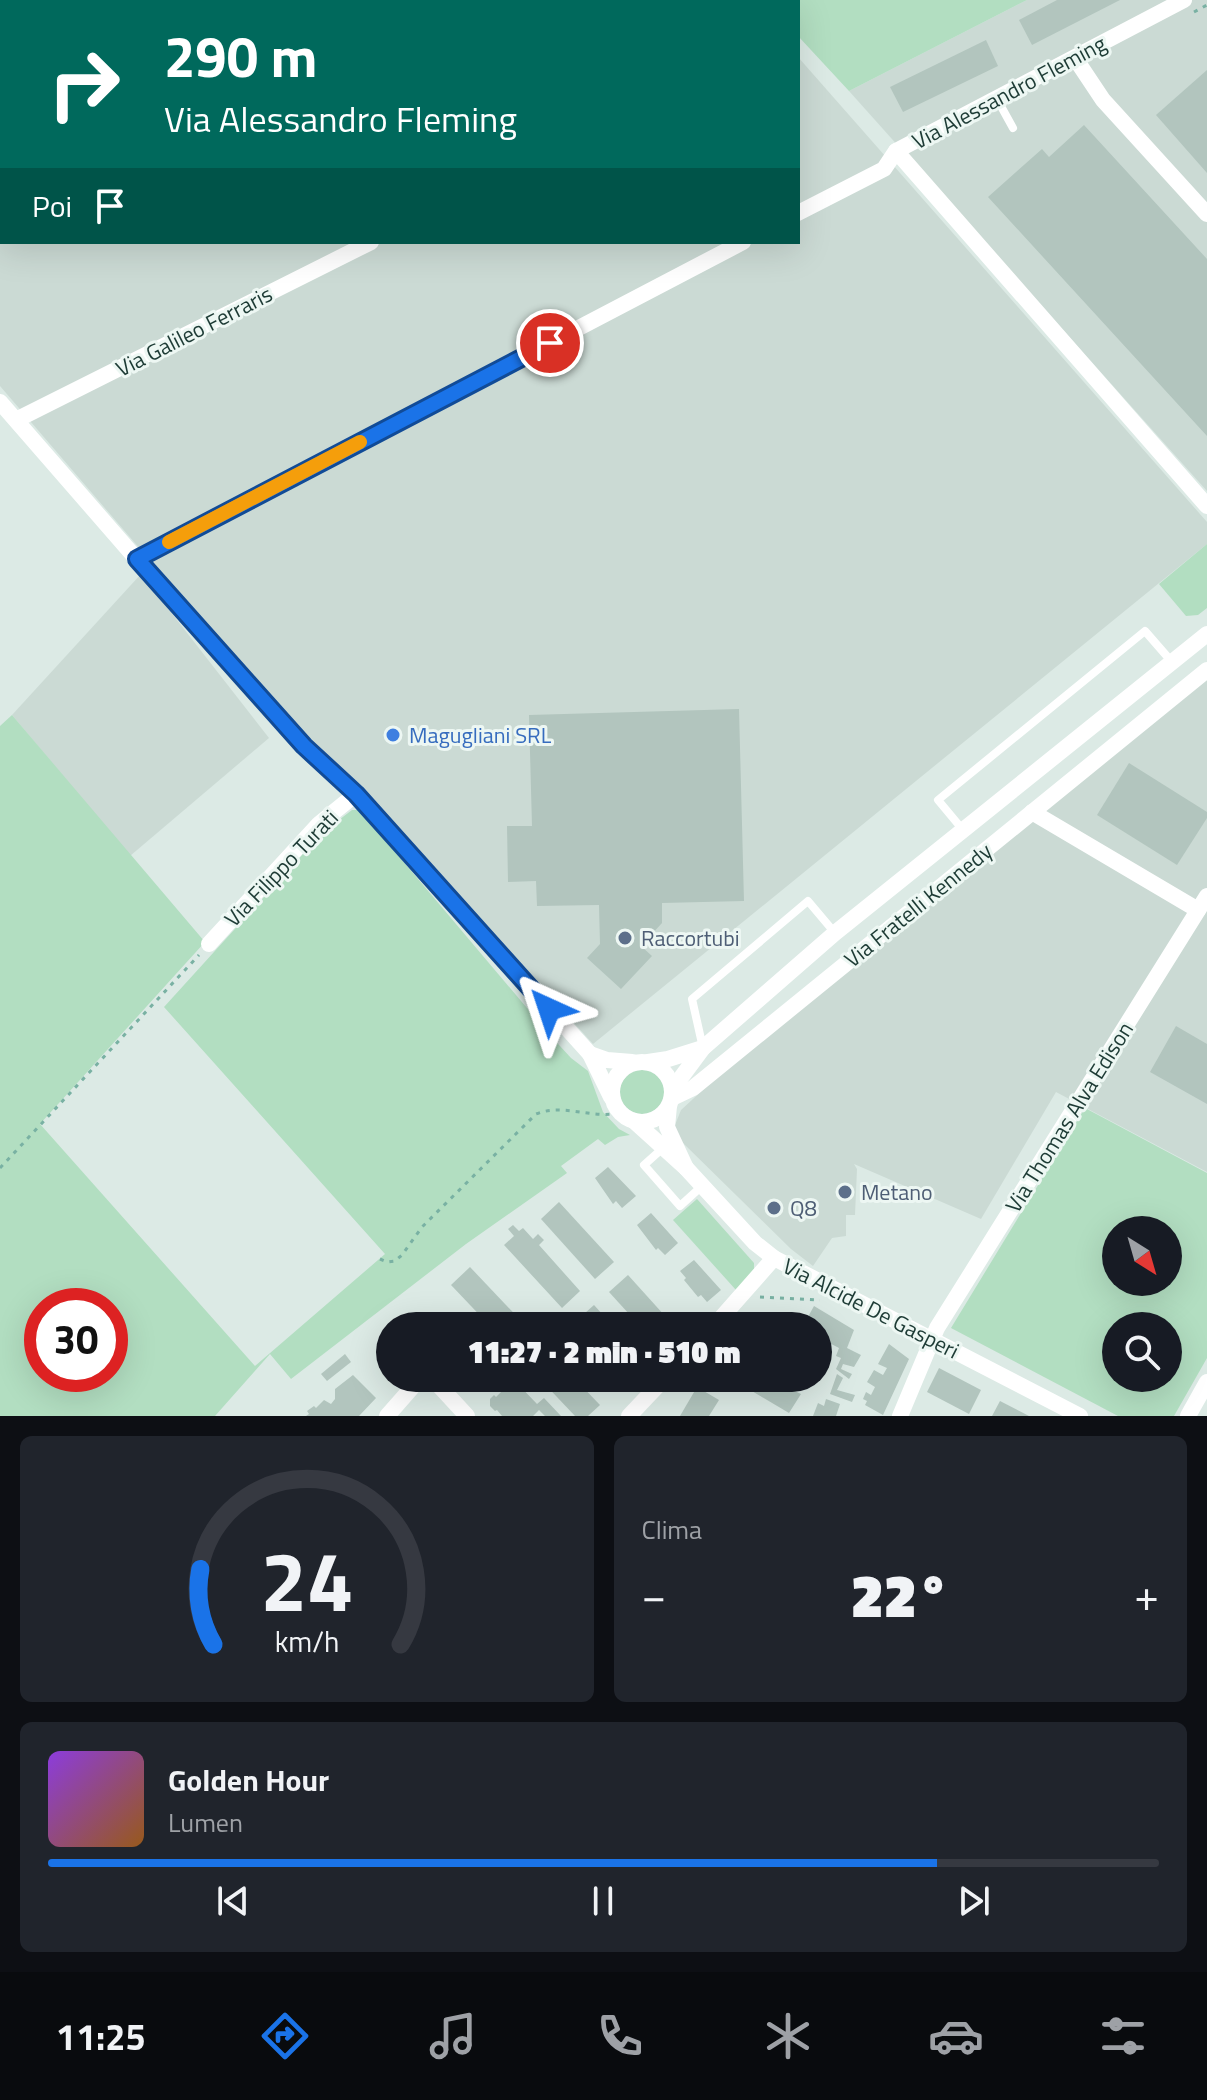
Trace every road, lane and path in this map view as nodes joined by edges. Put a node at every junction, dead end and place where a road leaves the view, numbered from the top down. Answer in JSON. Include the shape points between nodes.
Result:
{"nodes":[{"id":1,"x":1184,"y":0,"type":"edge"},
{"id":2,"x":1075,"y":58,"type":"junction"},
{"id":3,"x":997,"y":99,"type":"junction"},
{"id":4,"x":1013,"y":128,"type":"dead end"},
{"id":5,"x":896,"y":151,"type":"junction"},
{"id":6,"x":800,"y":212,"type":"edge"},
{"id":7,"x":1207,"y":214,"type":"edge"},
{"id":8,"x":367,"y":244,"type":"edge"},
{"id":9,"x":739,"y":244,"type":"edge"},
{"id":10,"x":0,"y":402,"type":"edge"},
{"id":11,"x":16,"y":420,"type":"junction"},
{"id":12,"x":1207,"y":506,"type":"edge"},
{"id":13,"x":137,"y":559,"type":"junction"},
{"id":14,"x":1207,"y":634,"type":"edge"},
{"id":15,"x":1172,"y":662,"type":"junction"},
{"id":16,"x":1207,"y":670,"type":"edge"},
{"id":17,"x":356,"y":794,"type":"junction"},
{"id":18,"x":1032,"y":812,"type":"junction"},
{"id":19,"x":963,"y":830,"type":"junction"},
{"id":20,"x":1202,"y":903,"type":"edge"},
{"id":21,"x":835,"y":933,"type":"junction"},
{"id":22,"x":209,"y":944,"type":"joint"},
{"id":23,"x":703,"y":1048,"type":"junction"},
{"id":24,"x":590,"y":1054,"type":"junction"},
{"id":25,"x":643,"y":1062,"type":"junction"},
{"id":26,"x":611,"y":1097,"type":"junction"},
{"id":27,"x":670,"y":1102,"type":"junction"},
{"id":28,"x":627,"y":1117,"type":"junction"},
{"id":29,"x":663,"y":1148,"type":"junction"},
{"id":30,"x":0,"y":1168,"type":"edge"},
{"id":31,"x":686,"y":1168,"type":"junction"},
{"id":32,"x":702,"y":1186,"type":"junction"},
{"id":33,"x":774,"y":1258,"type":"junction"},
{"id":34,"x":380,"y":1259,"type":"dead end"},
{"id":35,"x":726,"y":1312,"type":"edge"},
{"id":36,"x":932,"y":1339,"type":"junction"},
{"id":37,"x":1207,"y":1382,"type":"edge"},
{"id":38,"x":408,"y":1392,"type":"edge"},
{"id":39,"x":445,"y":1392,"type":"edge"},
{"id":40,"x":652,"y":1392,"type":"edge"},
{"id":41,"x":387,"y":1416,"type":"edge"},
{"id":42,"x":467,"y":1416,"type":"edge"},
{"id":43,"x":629,"y":1416,"type":"edge"},
{"id":44,"x":900,"y":1416,"type":"edge"},
{"id":45,"x":1080,"y":1416,"type":"edge"},
{"id":46,"x":1188,"y":1416,"type":"edge"}],
"edges":[{"from":1,"to":2,"type":"street","name":"Via Alessandro Fleming"},
{"from":2,"to":3,"type":"street","name":"Via Alessandro Fleming"},
{"from":2,"to":7,"type":"street","via":[[1103,100]]},
{"from":3,"to":4,"type":"lane"},
{"from":3,"to":5,"type":"street","name":"Via Alessandro Fleming"},
{"from":5,"to":6,"type":"street","name":"Via Alessandro Fleming","via":[[884,169]]},
{"from":5,"to":12,"type":"street"},
{"from":8,"to":11,"type":"street","name":"Via Galileo Ferraris"},
{"from":9,"to":13,"type":"street"},
{"from":10,"to":11,"type":"street"},
{"from":11,"to":13,"type":"street"},
{"from":13,"to":17,"type":"street","via":[[304,746]]},
{"from":14,"to":15,"type":"street","name":"Via Fratelli Kennedy"},
{"from":15,"to":19,"type":"street","name":"Via Fratelli Kennedy"},
{"from":15,"to":19,"type":"lane","via":[[1145,631],[938,800]]},
{"from":16,"to":18,"type":"street","name":"Via Fratelli Kennedy"},
{"from":17,"to":22,"type":"street","name":"Via Filippo Turati","via":[[319,824]]},
{"from":17,"to":24,"type":"street"},
{"from":18,"to":20,"type":"street"},
{"from":18,"to":27,"type":"street","name":"Via Fratelli Kennedy"},
{"from":19,"to":21,"type":"street","name":"Via Fratelli Kennedy"},
{"from":20,"to":36,"type":"street","name":"Via Thomas Alva Edison"},
{"from":21,"to":23,"type":"street","name":"Via Fratelli Kennedy"},
{"from":21,"to":23,"type":"lane","via":[[808,901],[692,999]]},
{"from":22,"to":30,"type":"path"},
{"from":23,"to":25,"type":"street","name":"Via Fratelli Kennedy"},
{"from":23,"to":27,"type":"street","name":"Via Fratelli Kennedy"},
{"from":24,"to":25,"type":"street"},
{"from":24,"to":26,"type":"street"},
{"from":25,"to":26,"type":"street","via":[[620,1070]]},
{"from":25,"to":27,"type":"street","via":[[665,1072]]},
{"from":26,"to":28,"type":"street"},
{"from":27,"to":28,"type":"street","via":[[651,1121]]},
{"from":27,"to":31,"type":"street","name":"Via Alcide De Gasperi","via":[[667,1127]]},
{"from":28,"to":29,"type":"street","name":"Via Alcide De Gasperi"},
{"from":28,"to":34,"type":"path","via":[[552,1110],[536,1114],[422,1227],[402,1255],[395,1261]]},
{"from":29,"to":31,"type":"street","name":"Via Alcide De Gasperi"},
{"from":29,"to":32,"type":"lane","via":[[644,1165],[680,1206]]},
{"from":31,"to":32,"type":"street","name":"Via Alcide De Gasperi"},
{"from":32,"to":33,"type":"street","name":"Via Alcide De Gasperi"},
{"from":33,"to":35,"type":"street"},
{"from":33,"to":36,"type":"street","name":"Via Alcide De Gasperi"},
{"from":36,"to":44,"type":"street","name":"Via Thomas Alva Edison"},
{"from":36,"to":45,"type":"street","name":"Via Alcide De Gasperi"},
{"from":37,"to":46,"type":"street"},
{"from":38,"to":41,"type":"street"},
{"from":39,"to":42,"type":"street"},
{"from":40,"to":43,"type":"street"}]}
